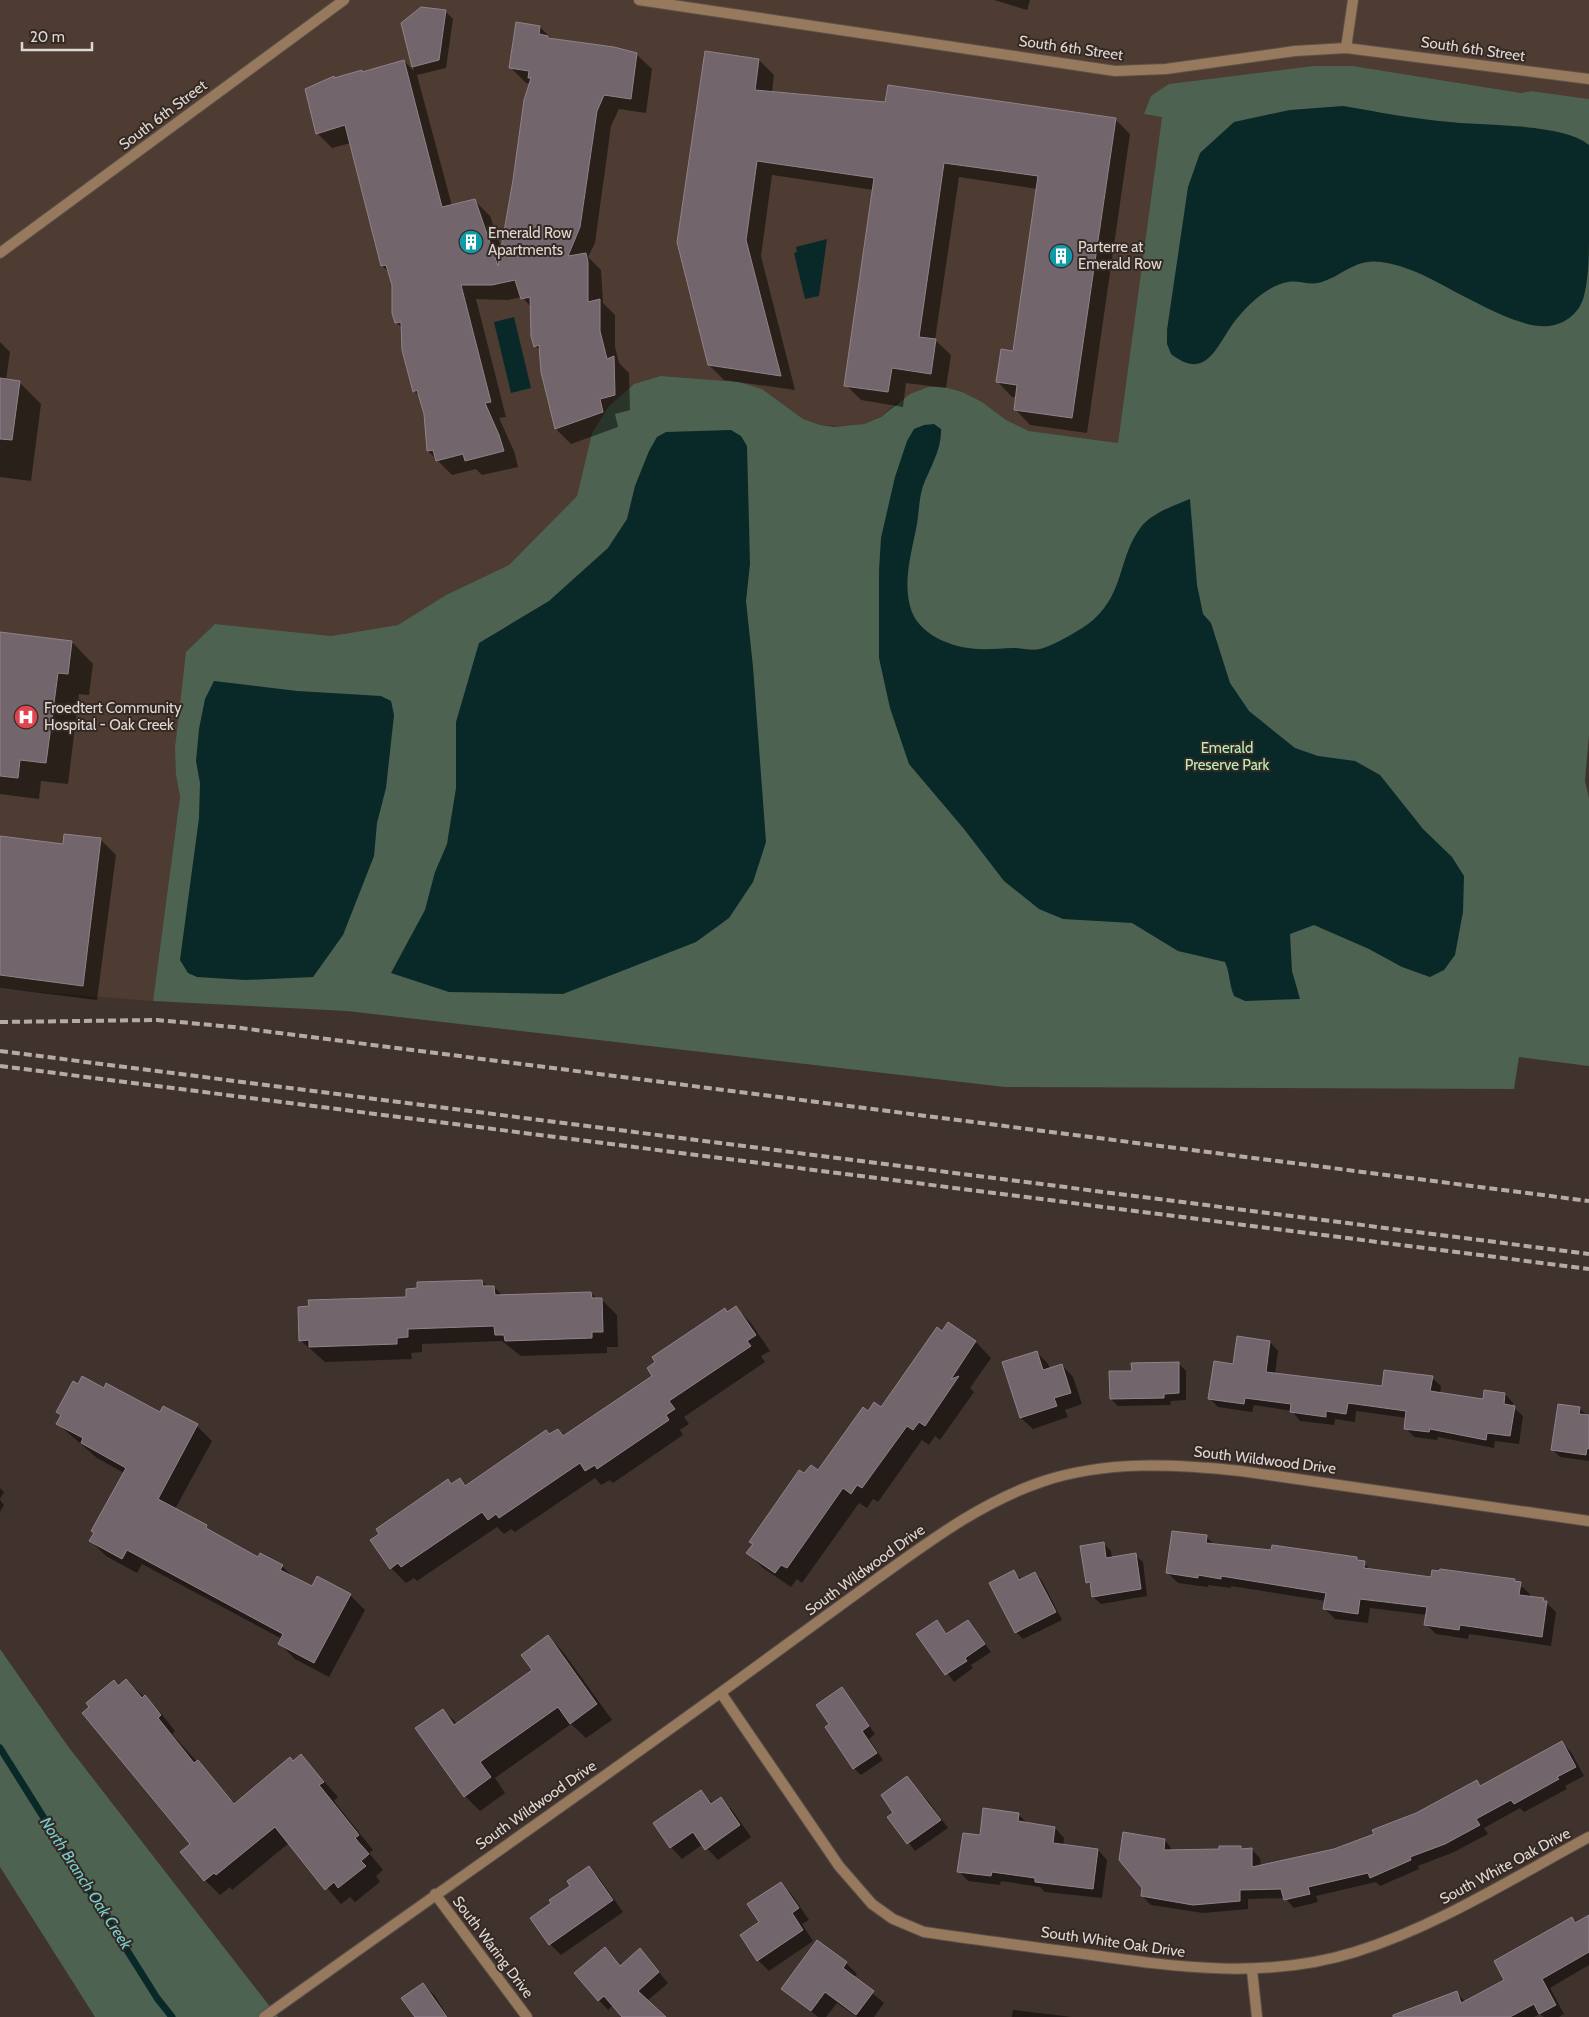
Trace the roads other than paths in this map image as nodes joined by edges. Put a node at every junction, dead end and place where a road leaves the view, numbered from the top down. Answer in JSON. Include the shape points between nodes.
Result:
{"nodes":[{"id":1,"x":344,"y":0,"type":"edge"},
{"id":2,"x":639,"y":0,"type":"edge"},
{"id":3,"x":1352,"y":0,"type":"edge"},
{"id":4,"x":667,"y":2,"type":"edge"},
{"id":5,"x":1346,"y":48,"type":"junction"},
{"id":6,"x":1589,"y":79,"type":"edge"},
{"id":7,"x":0,"y":253,"type":"edge"},
{"id":8,"x":1589,"y":1521,"type":"edge"},
{"id":9,"x":721,"y":1693,"type":"junction"},
{"id":10,"x":1589,"y":1837,"type":"edge"},
{"id":11,"x":435,"y":1894,"type":"junction"},
{"id":12,"x":1252,"y":1970,"type":"junction"},
{"id":13,"x":264,"y":2017,"type":"edge"},
{"id":14,"x":527,"y":2017,"type":"edge"},
{"id":15,"x":1257,"y":2017,"type":"edge"}],
"edges":[{"from":1,"to":7,"type":"street","name":"South 6th Street"},
{"from":2,"to":4,"type":"street","name":"South 6th Street"},
{"from":3,"to":5,"type":"street"},
{"from":4,"to":5,"type":"street","name":"South 6th Street","via":[[1116,71],[1166,69],[1295,50]]},
{"from":5,"to":6,"type":"street","name":"South 6th Street"},
{"from":8,"to":9,"type":"street","name":"South Wildwood Drive","via":[[1188,1465],[1139,1466],[1072,1474],[1043,1481],[974,1512]]},
{"from":9,"to":11,"type":"street","name":"South Wildwood Drive"},
{"from":9,"to":12,"type":"street","name":"South White Oak Drive","via":[[839,1866],[872,1904],[893,1919],[924,1932],[958,1937],[1182,1968]]},
{"from":10,"to":12,"type":"street","name":"South White Oak Drive","via":[[1400,1936],[1354,1952]]},
{"from":11,"to":13,"type":"street","name":"South Wildwood Drive"},
{"from":11,"to":14,"type":"street","name":"South Waring Drive"},
{"from":12,"to":15,"type":"street"}]}
